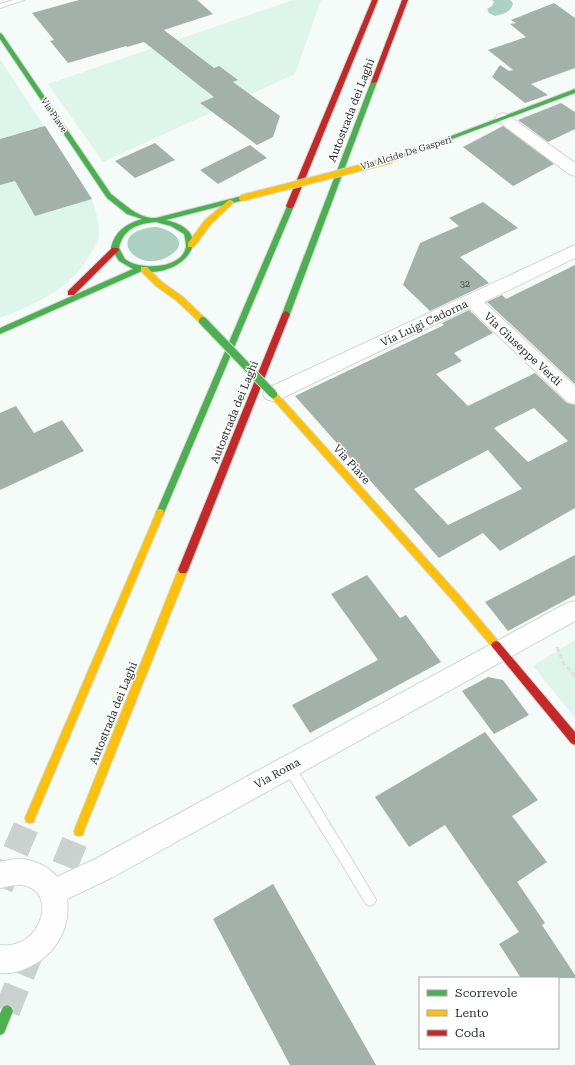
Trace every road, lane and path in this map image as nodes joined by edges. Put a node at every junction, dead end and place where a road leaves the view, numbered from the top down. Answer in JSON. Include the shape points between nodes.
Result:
{"nodes":[{"id":1,"x":21,"y":0,"type":"edge"},
{"id":2,"x":375,"y":0,"type":"edge"},
{"id":3,"x":406,"y":0,"type":"edge"},
{"id":4,"x":0,"y":6,"type":"edge"},
{"id":5,"x":0,"y":35,"type":"edge"},
{"id":6,"x":575,"y":91,"type":"edge"},
{"id":7,"x":503,"y":118,"type":"junction"},
{"id":8,"x":575,"y":171,"type":"edge"},
{"id":9,"x":109,"y":196,"type":"junction"},
{"id":10,"x":232,"y":202,"type":"junction"},
{"id":11,"x":110,"y":210,"type":"dead end"},
{"id":12,"x":153,"y":220,"type":"junction"},
{"id":13,"x":114,"y":230,"type":"dead end"},
{"id":14,"x":115,"y":245,"type":"junction"},
{"id":15,"x":191,"y":245,"type":"junction"},
{"id":16,"x":575,"y":251,"type":"edge"},
{"id":17,"x":182,"y":259,"type":"junction"},
{"id":18,"x":142,"y":269,"type":"junction"},
{"id":19,"x":180,"y":269,"type":"dead end"},
{"id":20,"x":179,"y":284,"type":"dead end"},
{"id":21,"x":180,"y":299,"type":"junction"},
{"id":22,"x":471,"y":300,"type":"junction"},
{"id":23,"x":55,"y":307,"type":"junction"},
{"id":24,"x":0,"y":331,"type":"edge"},
{"id":25,"x":273,"y":394,"type":"junction"},
{"id":26,"x":575,"y":397,"type":"edge"},
{"id":27,"x":575,"y":610,"type":"edge"},
{"id":28,"x":557,"y":647,"type":"dead end"},
{"id":29,"x":500,"y":650,"type":"junction"},
{"id":30,"x":575,"y":676,"type":"edge"},
{"id":31,"x":575,"y":740,"type":"edge"},
{"id":32,"x":289,"y":767,"type":"junction"},
{"id":33,"x":30,"y":818,"type":"tunnel mouth"},
{"id":34,"x":79,"y":831,"type":"tunnel mouth"},
{"id":35,"x":0,"y":875,"type":"edge"},
{"id":36,"x":52,"y":892,"type":"junction"},
{"id":37,"x":370,"y":900,"type":"dead end"},
{"id":38,"x":0,"y":959,"type":"edge"},
{"id":39,"x":7,"y":1011,"type":"tunnel mouth"},
{"id":40,"x":0,"y":1029,"type":"edge"}],
"edges":[{"from":1,"to":4,"type":"lane"},
{"from":2,"to":33,"type":"main road","name":"Autostrada dei Laghi","via":[[266,265]]},
{"from":3,"to":34,"type":"main road","name":"Autostrada dei Laghi","via":[[300,278]]},
{"from":5,"to":9,"type":"main road","name":"Via Piave"},
{"from":6,"to":7,"type":"main road","name":"Via Alcide De Gasperi"},
{"from":7,"to":8,"type":"street"},
{"from":7,"to":10,"type":"main road","name":"Via Alcide De Gasperi","bridge":true,"via":[[391,160]]},
{"from":9,"to":11,"type":"main road"},
{"from":9,"to":12,"type":"main road","name":"Via Piave","via":[[130,212]]},
{"from":10,"to":12,"type":"main road","name":"Via Alcide De Gasperi","via":[[200,207]]},
{"from":10,"to":15,"type":"main road","name":"Via Alcide De Gasperi","via":[[205,223]]},
{"from":12,"to":14,"type":"main road","via":[[129,227],[120,234]]},
{"from":12,"to":15,"type":"main road","name":"Via Piave","via":[[170,222],[182,228]]},
{"from":13,"to":14,"type":"main road","name":"Via Piave"},
{"from":14,"to":18,"type":"main road","name":"Via Piave","via":[[121,260]]},
{"from":14,"to":23,"type":"main road","via":[[93,273]]},
{"from":15,"to":17,"type":"main road"},
{"from":16,"to":22,"type":"street","name":"Via Luigi Cadorna"},
{"from":17,"to":18,"type":"main road","name":"Via Piave","via":[[161,269]]},
{"from":17,"to":19,"type":"main road"},
{"from":18,"to":21,"type":"main road","name":"Via Piave"},
{"from":18,"to":23,"type":"main road"},
{"from":20,"to":21,"type":"main road"},
{"from":21,"to":25,"type":"main road","name":"Via Piave","bridge":true},
{"from":22,"to":25,"type":"street","name":"Via Luigi Cadorna"},
{"from":22,"to":26,"type":"street","name":"Via Giuseppe Verdi"},
{"from":23,"to":24,"type":"main road"},
{"from":25,"to":29,"type":"main road","name":"Via Piave"},
{"from":27,"to":29,"type":"street","name":"Via Roma"},
{"from":28,"to":30,"type":"path","via":[[564,664]]},
{"from":29,"to":31,"type":"main road","name":"Via Piave"},
{"from":29,"to":32,"type":"street","name":"Via Roma"},
{"from":32,"to":36,"type":"street","name":"Via Roma","via":[[104,868]]},
{"from":32,"to":37,"type":"lane"},
{"from":35,"to":36,"type":"street","via":[[23,871],[35,874]]},
{"from":36,"to":38,"type":"street","via":[[56,906],[55,921],[48,936],[37,949],[23,957]]},
{"from":39,"to":40,"type":"main road"}]}
